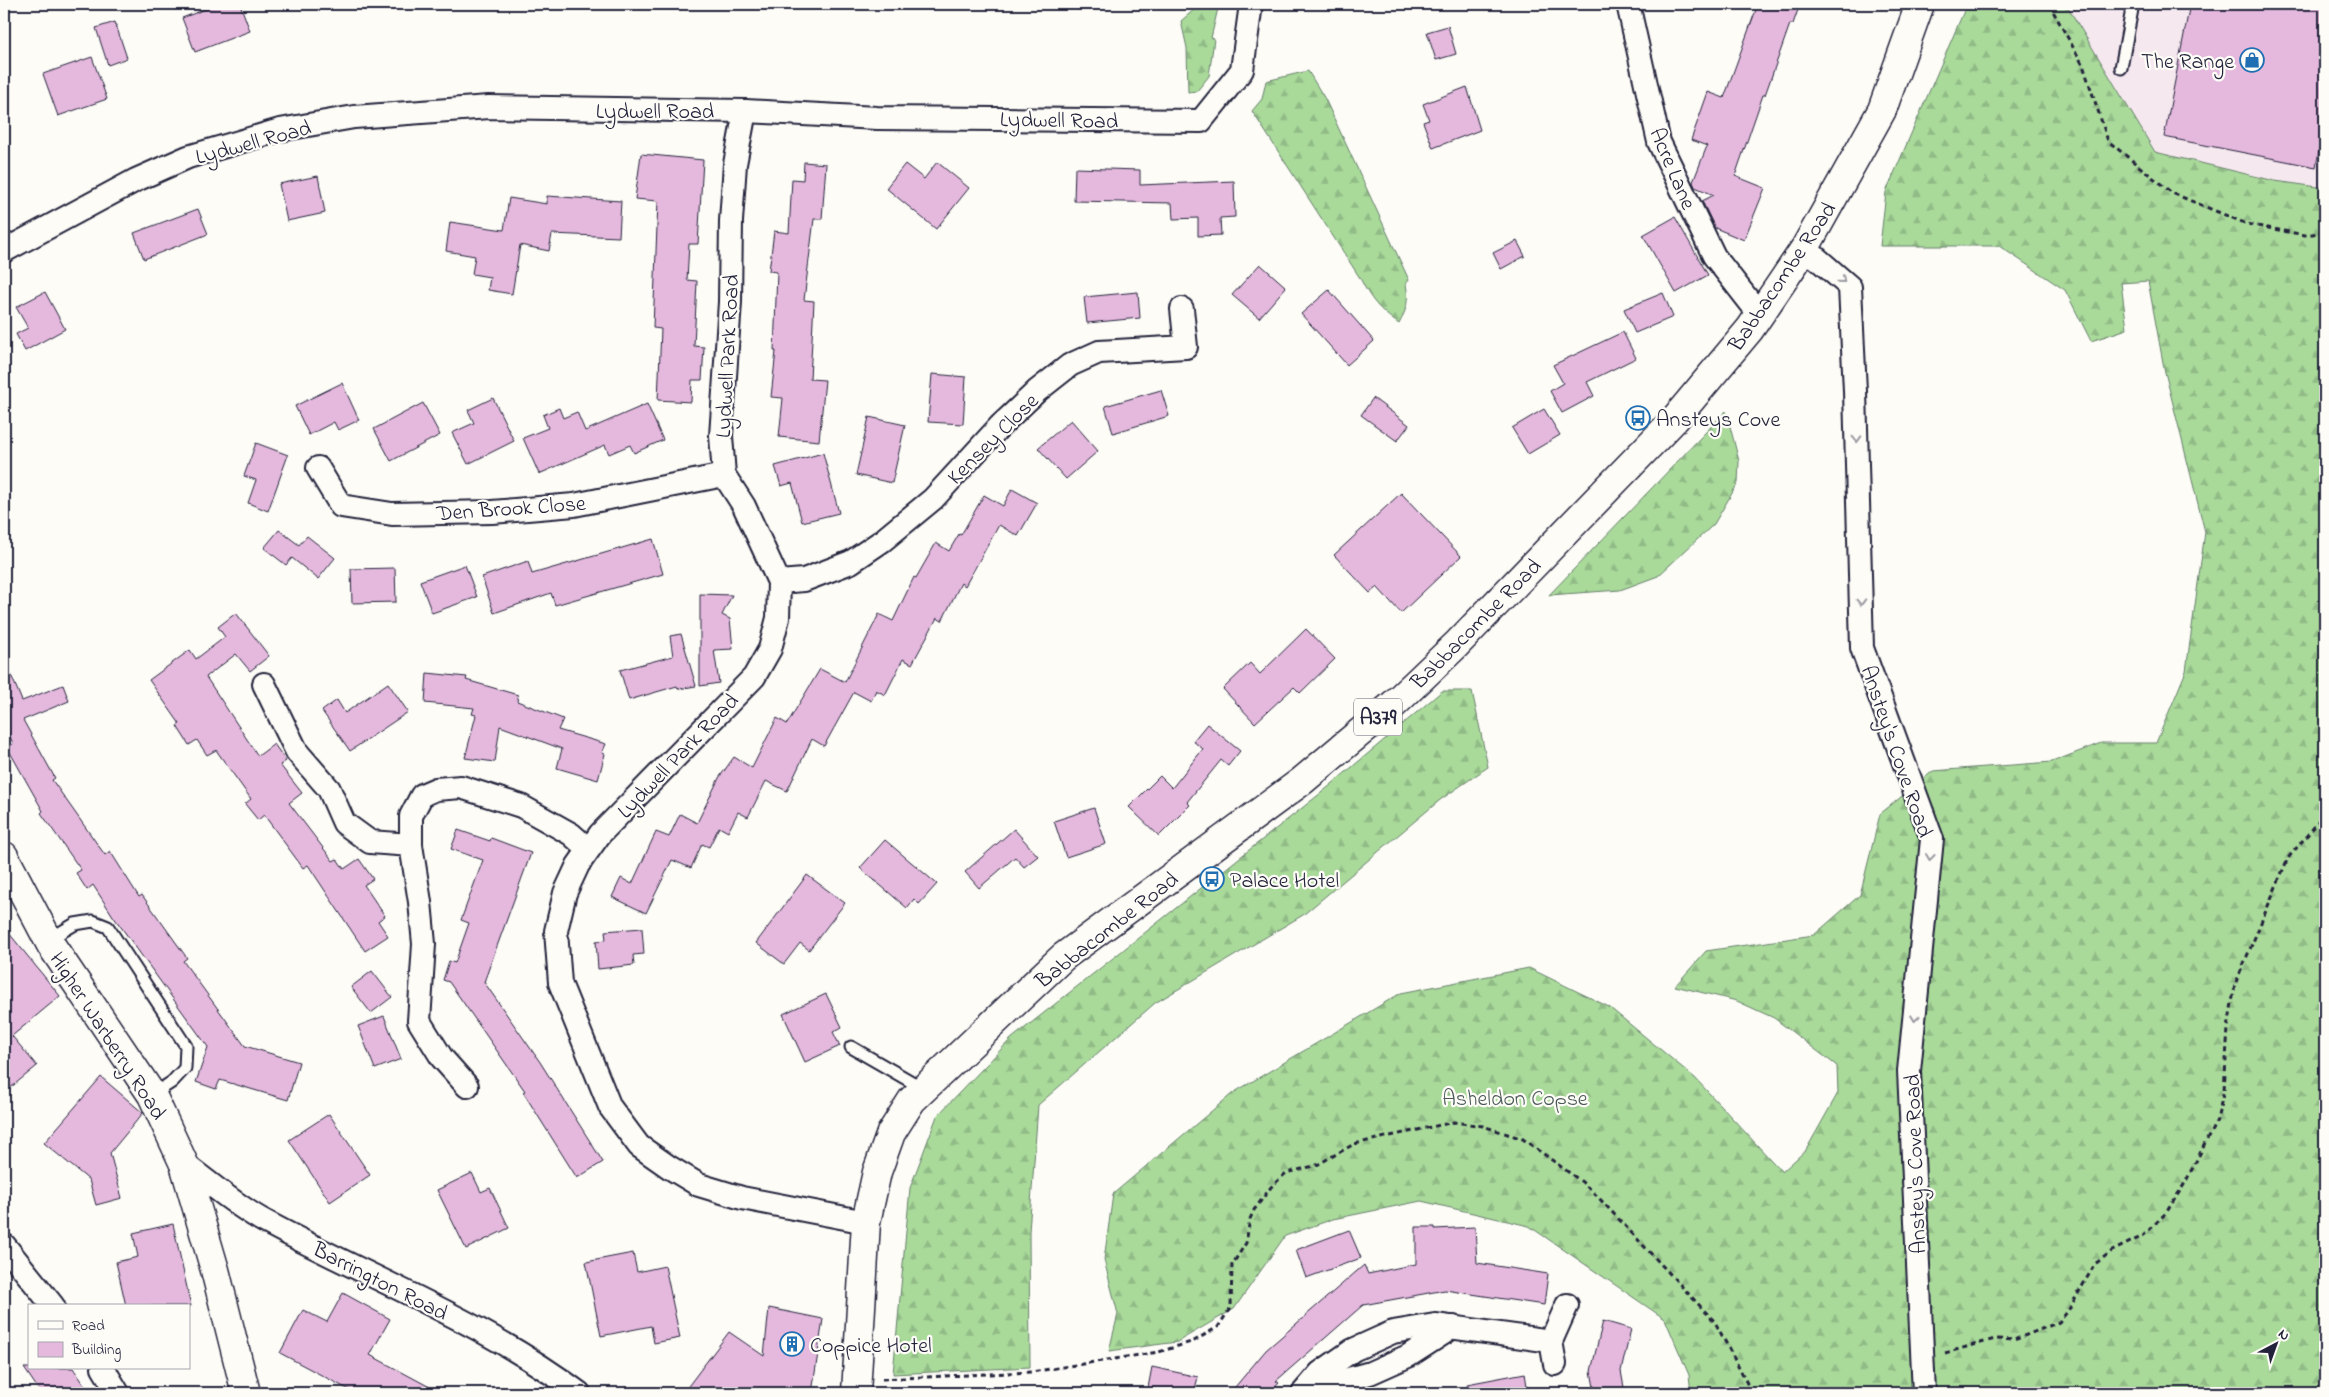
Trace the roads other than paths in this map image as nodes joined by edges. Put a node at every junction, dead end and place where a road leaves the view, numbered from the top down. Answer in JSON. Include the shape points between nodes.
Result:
{"nodes":[{"id":1,"x":1251,"y":4,"type":"edge"},
{"id":2,"x":1628,"y":4,"type":"edge"},
{"id":3,"x":1920,"y":4,"type":"edge"},
{"id":4,"x":2133,"y":4,"type":"edge"},
{"id":5,"x":2122,"y":68,"type":"dead end"},
{"id":6,"x":745,"y":111,"type":"junction"},
{"id":7,"x":1805,"y":248,"type":"junction"},
{"id":8,"x":4,"y":251,"type":"edge"},
{"id":9,"x":1182,"y":309,"type":"dead end"},
{"id":10,"x":1760,"y":315,"type":"junction"},
{"id":11,"x":318,"y":468,"type":"dead end"},
{"id":12,"x":724,"y":475,"type":"junction"},
{"id":13,"x":779,"y":582,"type":"junction"},
{"id":14,"x":264,"y":684,"type":"dead end"},
{"id":15,"x":410,"y":845,"type":"junction"},
{"id":16,"x":588,"y":849,"type":"junction"},
{"id":17,"x":4,"y":856,"type":"edge"},
{"id":18,"x":48,"y":940,"type":"junction"},
{"id":19,"x":851,"y":1046,"type":"dead end"},
{"id":20,"x":467,"y":1086,"type":"dead end"},
{"id":21,"x":924,"y":1089,"type":"junction"},
{"id":22,"x":152,"y":1095,"type":"junction"},
{"id":23,"x":184,"y":1164,"type":"junction"},
{"id":24,"x":866,"y":1222,"type":"junction"},
{"id":25,"x":4,"y":1245,"type":"edge"},
{"id":26,"x":51,"y":1304,"type":"edge"},
{"id":27,"x":1567,"y":1305,"type":"dead end"},
{"id":28,"x":1453,"y":1328,"type":"junction"},
{"id":29,"x":1393,"y":1332,"type":"junction"},
{"id":30,"x":1551,"y":1341,"type":"junction"},
{"id":31,"x":1354,"y":1350,"type":"junction"},
{"id":32,"x":1408,"y":1356,"type":"junction"},
{"id":33,"x":1555,"y":1364,"type":"dead end"},
{"id":34,"x":104,"y":1370,"type":"edge"},
{"id":35,"x":1370,"y":1373,"type":"junction"},
{"id":36,"x":856,"y":1386,"type":"edge"},
{"id":37,"x":1304,"y":1392,"type":"edge"},
{"id":38,"x":118,"y":1393,"type":"edge"},
{"id":39,"x":246,"y":1393,"type":"edge"},
{"id":40,"x":579,"y":1393,"type":"edge"},
{"id":41,"x":1924,"y":1393,"type":"edge"}],
"edges":[{"from":1,"to":6,"type":"street","name":"Lydwell Road","via":[[1242,70],[1201,121],[877,118]]},
{"from":2,"to":10,"type":"street","name":"Acre Lane","via":[[1659,142],[1714,256]]},
{"from":3,"to":7,"type":"main road","name":"Babbacombe Road","number":"A379","via":[[1882,110]]},
{"from":4,"to":5,"type":"lane"},
{"from":6,"to":8,"type":"street","name":"Lydwell Road","via":[[489,107],[354,117],[280,130],[188,157],[136,180]]},
{"from":6,"to":12,"type":"street","name":"Lydwell Park Road","via":[[735,164],[731,221],[722,436]]},
{"from":7,"to":10,"type":"main road","name":"Babbacombe Road","number":"A379"},
{"from":7,"to":41,"type":"street","name":"Anstey's Cove Road","one_way":true,"via":[[1850,287],[1862,648],[1932,839],[1910,1070]]},
{"from":9,"to":13,"type":"street","name":"Kensey Close","via":[[1186,347],[1099,352],[1070,365],[1000,426],[933,498],[882,541],[852,562],[804,580]]},
{"from":10,"to":21,"type":"main road","name":"Babbacombe Road","number":"A379","via":[[1674,420],[1394,704],[1302,781],[1062,958]]},
{"from":11,"to":12,"type":"street","name":"Den Brook Close","via":[[340,506],[392,514],[492,512],[574,505]]},
{"from":12,"to":13,"type":"street","name":"Lydwell Park Road","via":[[744,506]]},
{"from":13,"to":16,"type":"street","name":"Lydwell Park Road","via":[[778,618],[770,649],[754,677]]},
{"from":14,"to":15,"type":"street","via":[[297,752],[329,789],[344,823],[370,842]]},
{"from":15,"to":16,"type":"street","via":[[411,816],[422,795],[436,789],[461,787],[520,806],[571,834]]},
{"from":15,"to":20,"type":"street","via":[[424,944],[419,1021],[442,1058]]},
{"from":16,"to":24,"type":"street","name":"Lydwell Park Road","via":[[565,893],[556,931],[560,983],[610,1107],[639,1146],[699,1185],[742,1198]]},
{"from":17,"to":18,"type":"main road","name":"Higher Warberry Road"},
{"from":18,"to":22,"type":"main road","name":"Higher Warberry Road"},
{"from":18,"to":22,"type":"lane","via":[[75,924],[93,921],[108,927],[186,1046],[185,1068],[172,1082]]},
{"from":19,"to":21,"type":"lane"},
{"from":21,"to":24,"type":"main road","name":"Babbacombe Road","number":"A379","via":[[912,1100],[891,1133]]},
{"from":22,"to":23,"type":"main road","name":"Higher Warberry Road"},
{"from":23,"to":39,"type":"main road","name":"Higher Warberry Road"},
{"from":23,"to":40,"type":"street","name":"Barrington Road","via":[[262,1220],[436,1307],[540,1364]]},
{"from":24,"to":36,"type":"main road","name":"Babbacombe Road","number":"A379"},
{"from":25,"to":26,"type":"street"},
{"from":27,"to":30,"type":"street"},
{"from":28,"to":29,"type":"street","via":[[1435,1326]]},
{"from":28,"to":30,"type":"street"},
{"from":28,"to":32,"type":"street"},
{"from":29,"to":31,"type":"street"},
{"from":29,"to":32,"type":"street"},
{"from":30,"to":33,"type":"street"},
{"from":31,"to":35,"type":"street"},
{"from":31,"to":37,"type":"street","via":[[1320,1374]]},
{"from":32,"to":35,"type":"street"},
{"from":34,"to":38,"type":"street"},
{"from":35,"to":37,"type":"street"}]}
